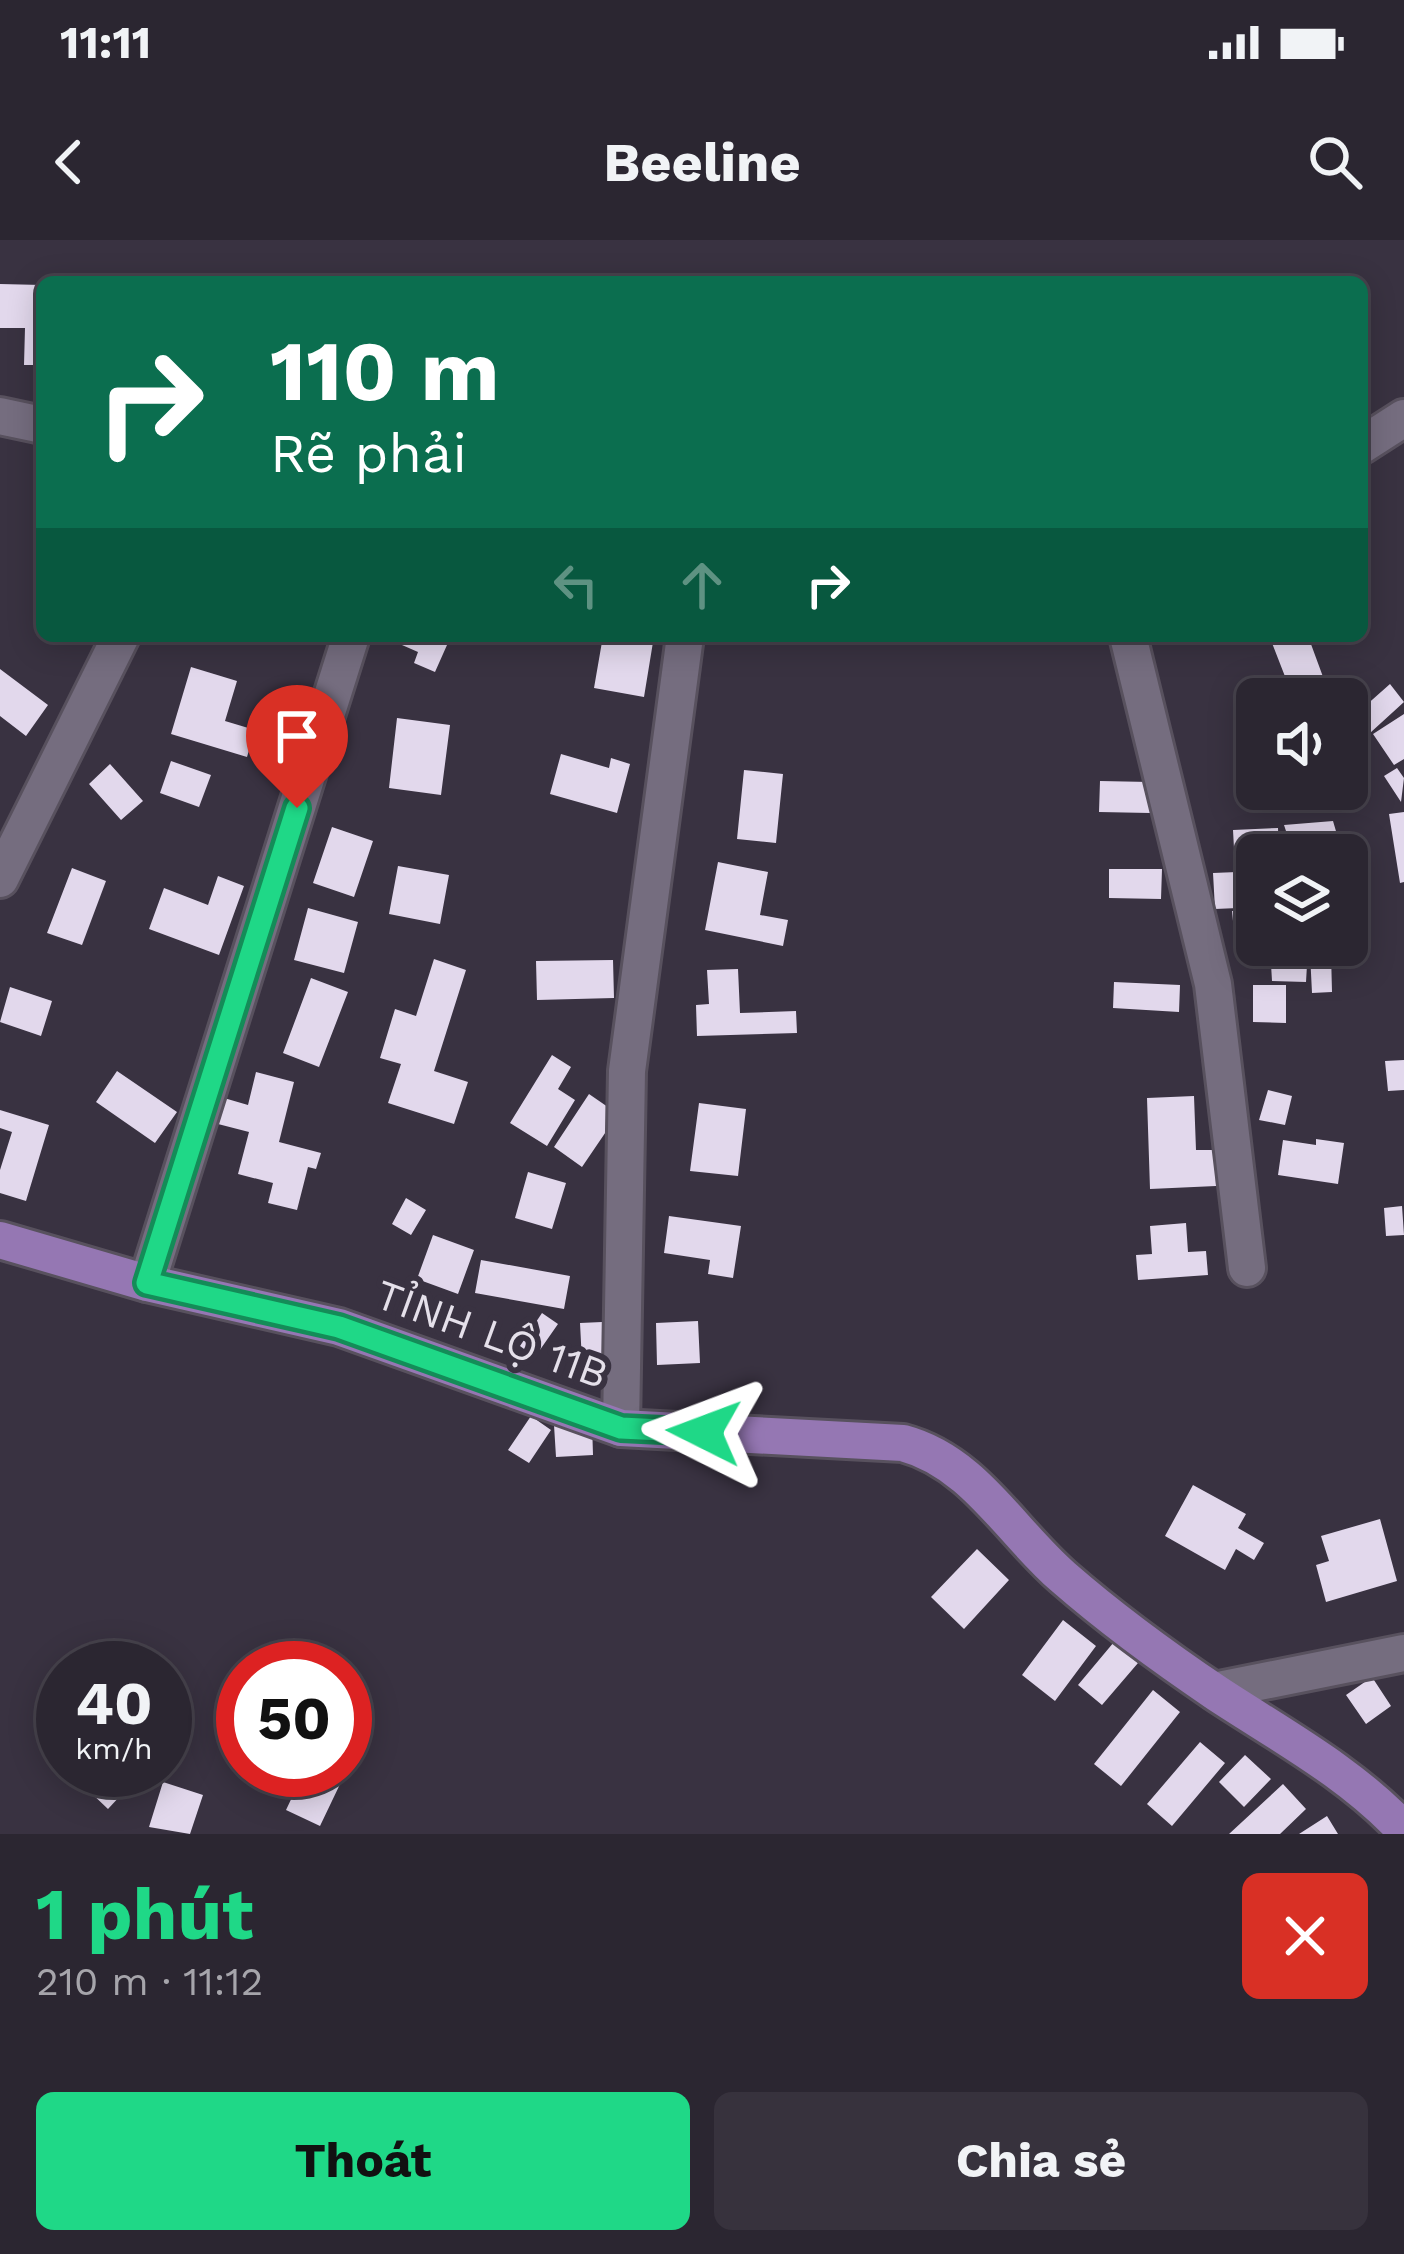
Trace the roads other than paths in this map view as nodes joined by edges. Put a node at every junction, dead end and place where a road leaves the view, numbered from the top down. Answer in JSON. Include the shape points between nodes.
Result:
{"nodes":[{"id":1,"x":0,"y":416,"type":"edge"},
{"id":2,"x":1404,"y":418,"type":"edge"},
{"id":3,"x":36,"y":424,"type":"edge"},
{"id":4,"x":1368,"y":441,"type":"edge"},
{"id":5,"x":118,"y":642,"type":"edge"},
{"id":6,"x":349,"y":642,"type":"edge"},
{"id":7,"x":685,"y":642,"type":"edge"},
{"id":8,"x":1129,"y":642,"type":"edge"},
{"id":9,"x":0,"y":880,"type":"edge"},
{"id":10,"x":0,"y":1240,"type":"edge"},
{"id":11,"x":1247,"y":1268,"type":"dead end"},
{"id":12,"x":147,"y":1283,"type":"junction"},
{"id":13,"x":621,"y":1428,"type":"junction"},
{"id":14,"x":1404,"y":1653,"type":"edge"},
{"id":15,"x":1214,"y":1690,"type":"junction"},
{"id":16,"x":1404,"y":1830,"type":"edge"}],
"edges":[{"from":1,"to":3,"type":"street"},
{"from":2,"to":4,"type":"street"},
{"from":5,"to":9,"type":"street"},
{"from":6,"to":12,"type":"street"},
{"from":7,"to":13,"type":"street","via":[[627,1071]]},
{"from":8,"to":11,"type":"street","via":[[1213,984]]},
{"from":10,"to":12,"type":"main road","name":"TỈNH LỘ 11B"},
{"from":12,"to":13,"type":"main road","name":"TỈNH LỘ 11B","via":[[339,1327]]},
{"from":13,"to":15,"type":"main road","name":"TỈNH LỘ 11B","via":[[927,1450],[962,1472],[1063,1576]]},
{"from":14,"to":15,"type":"street"},
{"from":15,"to":16,"type":"main road","name":"TỈNH LỘ 11B","via":[[1327,1763]]}]}
